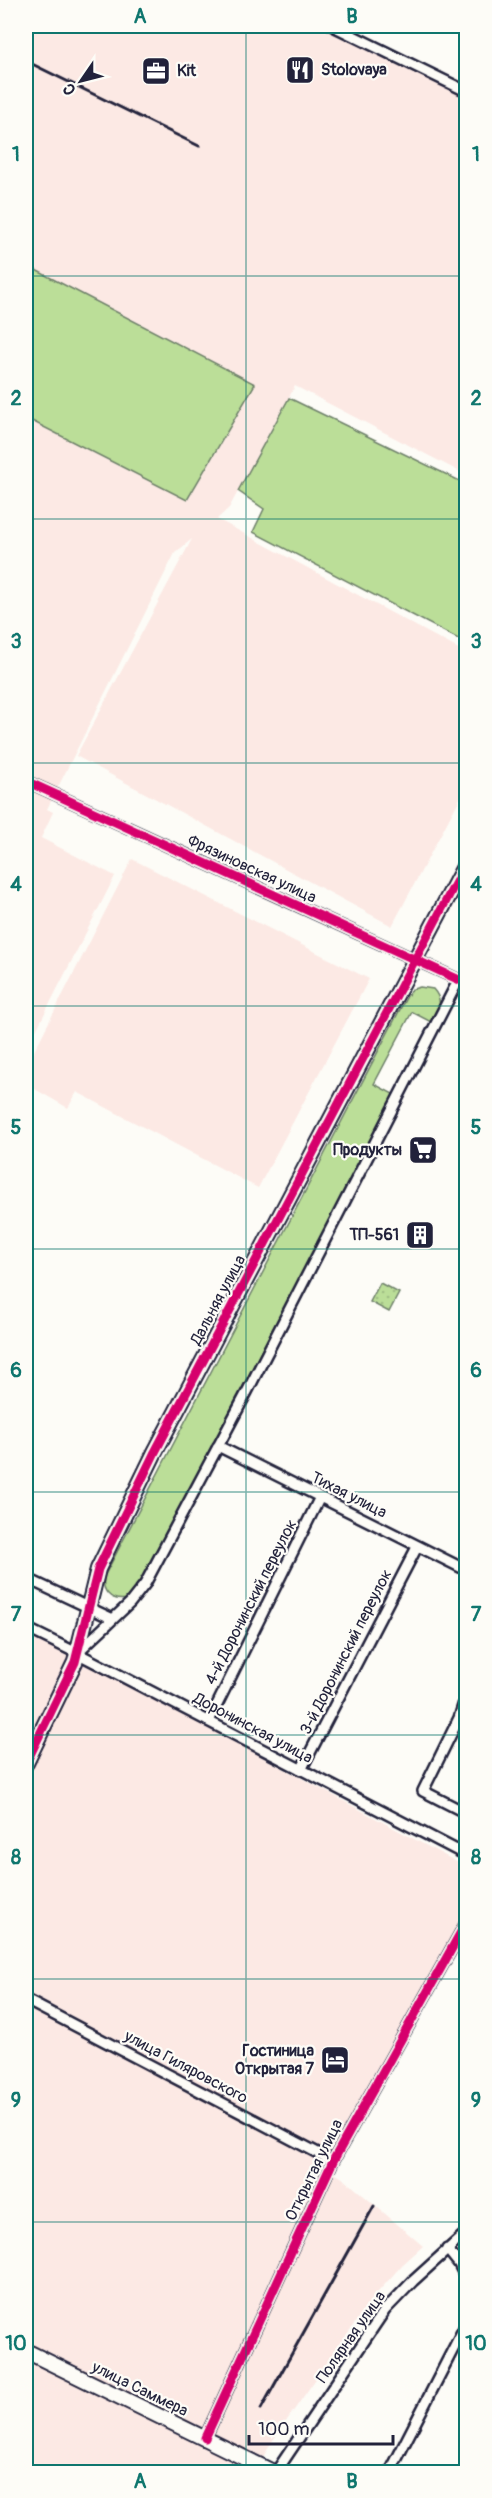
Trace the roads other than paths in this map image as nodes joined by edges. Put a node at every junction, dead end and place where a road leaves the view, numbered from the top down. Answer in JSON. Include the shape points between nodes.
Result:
{"nodes":[{"id":1,"x":333,"y":26,"type":"edge"},
{"id":2,"x":466,"y":91,"type":"edge"},
{"id":3,"x":26,"y":781,"type":"edge"},
{"id":4,"x":466,"y":862,"type":"edge"},
{"id":5,"x":415,"y":961,"type":"junction"},
{"id":6,"x":463,"y":981,"type":"edge"},
{"id":7,"x":218,"y":1446,"type":"junction"},
{"id":8,"x":320,"y":1497,"type":"junction"},
{"id":9,"x":417,"y":1547,"type":"junction"},
{"id":10,"x":466,"y":1570,"type":"edge"},
{"id":11,"x":26,"y":1578,"type":"edge"},
{"id":12,"x":87,"y":1607,"type":"junction"},
{"id":13,"x":113,"y":1619,"type":"junction"},
{"id":14,"x":26,"y":1628,"type":"edge"},
{"id":15,"x":77,"y":1653,"type":"junction"},
{"id":16,"x":466,"y":1696,"type":"edge"},
{"id":17,"x":209,"y":1721,"type":"junction"},
{"id":18,"x":26,"y":1763,"type":"edge"},
{"id":19,"x":301,"y":1770,"type":"junction"},
{"id":20,"x":466,"y":1813,"type":"edge"},
{"id":21,"x":466,"y":1855,"type":"edge"},
{"id":22,"x":466,"y":1923,"type":"edge"},
{"id":23,"x":26,"y":2000,"type":"edge"},
{"id":24,"x":333,"y":2161,"type":"junction"},
{"id":25,"x":466,"y":2233,"type":"edge"},
{"id":26,"x":447,"y":2249,"type":"junction"},
{"id":27,"x":466,"y":2278,"type":"edge"},
{"id":28,"x":466,"y":2324,"type":"edge"},
{"id":29,"x":26,"y":2350,"type":"edge"},
{"id":30,"x":205,"y":2438,"type":"junction"},
{"id":31,"x":274,"y":2472,"type":"edge"},
{"id":32,"x":390,"y":2472,"type":"edge"}],
"edges":[{"from":1,"to":2,"type":"street"},
{"from":3,"to":5,"type":"street","name":"Фрязиновская улица"},
{"from":4,"to":5,"type":"street","name":"Дальняя улица"},
{"from":5,"to":6,"type":"street","name":"Фрязиновская улица"},
{"from":5,"to":12,"type":"street","name":"Дальняя улица","via":[[155,1452],[98,1569]]},
{"from":6,"to":7,"type":"street","name":"Дальняя улица"},
{"from":7,"to":8,"type":"street","name":"Тихая улица"},
{"from":7,"to":13,"type":"street","name":"Дальняя улица","via":[[145,1584]]},
{"from":8,"to":9,"type":"street","name":"Тихая улица"},
{"from":8,"to":17,"type":"street","name":"4-й Доронинский переулок"},
{"from":9,"to":10,"type":"street","name":"Тихая улица"},
{"from":9,"to":19,"type":"street","name":"3-й Доронинский переулок"},
{"from":11,"to":12,"type":"street"},
{"from":12,"to":13,"type":"street"},
{"from":12,"to":15,"type":"street","name":"Дальняя улица"},
{"from":13,"to":15,"type":"street","name":"Дальняя улица"},
{"from":14,"to":15,"type":"street","name":"Доронинская улица"},
{"from":15,"to":17,"type":"street","name":"Доронинская улица"},
{"from":15,"to":18,"type":"street","name":"Дальняя улица"},
{"from":16,"to":20,"type":"street","via":[[423,1791]]},
{"from":17,"to":19,"type":"street","name":"Доронинская улица"},
{"from":19,"to":21,"type":"street","name":"Доронинская улица"},
{"from":22,"to":24,"type":"street","name":"Открытая улица"},
{"from":23,"to":24,"type":"street","name":"улица Гиляровского"},
{"from":24,"to":30,"type":"street","name":"Открытая улица"},
{"from":25,"to":26,"type":"street","name":"Полярная улица"},
{"from":26,"to":27,"type":"street"},
{"from":26,"to":31,"type":"street","name":"Полярная улица","via":[[385,2310]]},
{"from":28,"to":32,"type":"street"},
{"from":29,"to":30,"type":"street","name":"улица Саммера"},
{"from":30,"to":31,"type":"street","name":"улица Саммера"}]}
